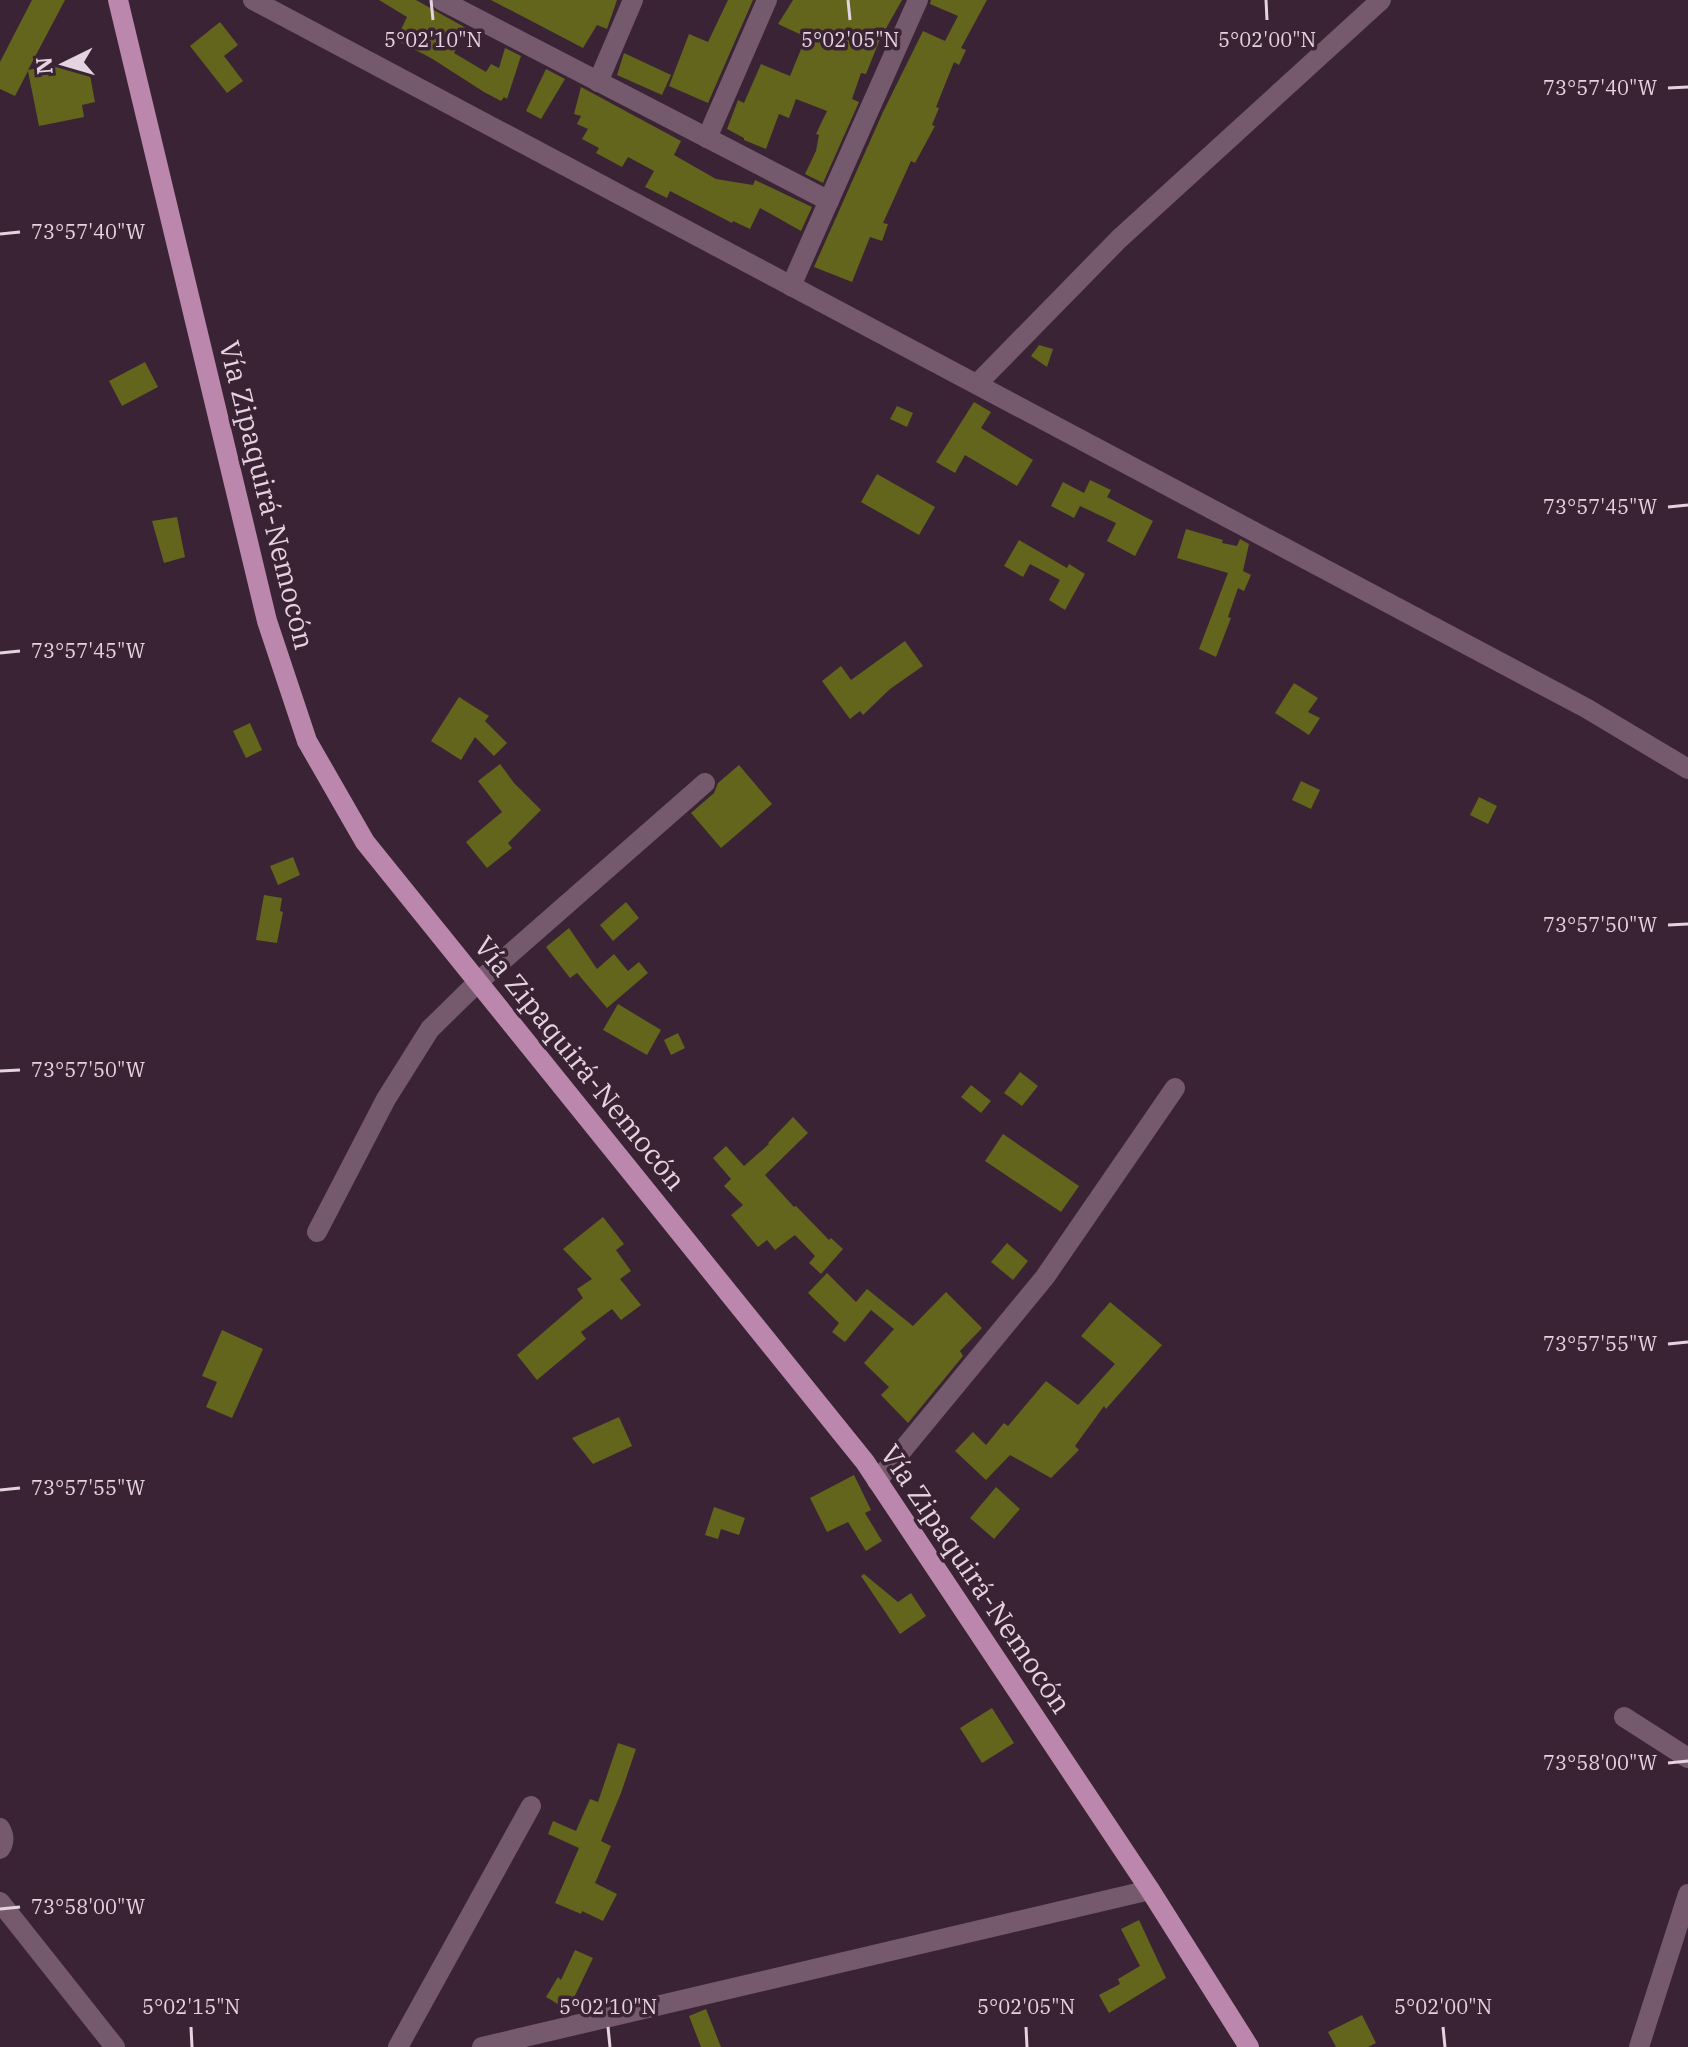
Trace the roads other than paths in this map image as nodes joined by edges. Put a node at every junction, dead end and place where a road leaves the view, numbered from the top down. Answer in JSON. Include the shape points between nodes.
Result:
{"nodes":[{"id":1,"x":118,"y":0,"type":"edge"},
{"id":2,"x":254,"y":0,"type":"edge"},
{"id":3,"x":441,"y":0,"type":"edge"},
{"id":4,"x":633,"y":0,"type":"edge"},
{"id":5,"x":767,"y":0,"type":"edge"},
{"id":6,"x":918,"y":0,"type":"edge"},
{"id":7,"x":1381,"y":0,"type":"edge"},
{"id":8,"x":598,"y":82,"type":"junction"},
{"id":9,"x":707,"y":138,"type":"junction"},
{"id":10,"x":829,"y":201,"type":"junction"},
{"id":11,"x":791,"y":286,"type":"junction"},
{"id":12,"x":977,"y":384,"type":"junction"},
{"id":13,"x":1688,"y":769,"type":"edge"},
{"id":14,"x":705,"y":783,"type":"dead end"},
{"id":15,"x":478,"y":982,"type":"junction"},
{"id":16,"x":1175,"y":1088,"type":"dead end"},
{"id":17,"x":317,"y":1232,"type":"dead end"},
{"id":18,"x":877,"y":1481,"type":"junction"},
{"id":19,"x":1624,"y":1717,"type":"dead end"},
{"id":20,"x":1688,"y":1758,"type":"edge"},
{"id":21,"x":531,"y":1806,"type":"dead end"},
{"id":22,"x":0,"y":1828,"type":"edge"},
{"id":23,"x":0,"y":1849,"type":"edge"},
{"id":24,"x":1150,"y":1890,"type":"junction"},
{"id":25,"x":1688,"y":1894,"type":"edge"},
{"id":26,"x":0,"y":1902,"type":"edge"},
{"id":27,"x":115,"y":2047,"type":"edge"},
{"id":28,"x":398,"y":2047,"type":"edge"},
{"id":29,"x":482,"y":2047,"type":"edge"},
{"id":30,"x":1249,"y":2047,"type":"edge"},
{"id":31,"x":1639,"y":2047,"type":"edge"}],
"edges":[{"from":1,"to":15,"type":"main road","name":"Vía Zipaquirá-Nemocón","via":[[267,621],[307,741],[365,842]]},
{"from":2,"to":11,"type":"street"},
{"from":3,"to":8,"type":"street"},
{"from":4,"to":8,"type":"street"},
{"from":5,"to":9,"type":"street"},
{"from":6,"to":10,"type":"street"},
{"from":7,"to":12,"type":"street","via":[[1119,239]]},
{"from":8,"to":9,"type":"street"},
{"from":9,"to":10,"type":"street"},
{"from":10,"to":11,"type":"street"},
{"from":11,"to":12,"type":"street"},
{"from":12,"to":13,"type":"street","via":[[1586,708]]},
{"from":14,"to":15,"type":"street"},
{"from":15,"to":17,"type":"street","via":[[430,1029],[386,1099]]},
{"from":15,"to":18,"type":"main road","name":"Vía Zipaquirá-Nemocón"},
{"from":16,"to":18,"type":"street","via":[[1045,1277]]},
{"from":18,"to":24,"type":"main road","name":"Vía Zipaquirá-Nemocón"},
{"from":19,"to":20,"type":"street"},
{"from":21,"to":28,"type":"street"},
{"from":22,"to":23,"type":"street"},
{"from":24,"to":29,"type":"street"},
{"from":24,"to":30,"type":"main road","name":"Vía Zipaquirá-Nemocón"},
{"from":25,"to":31,"type":"street"},
{"from":26,"to":27,"type":"street"}]}
